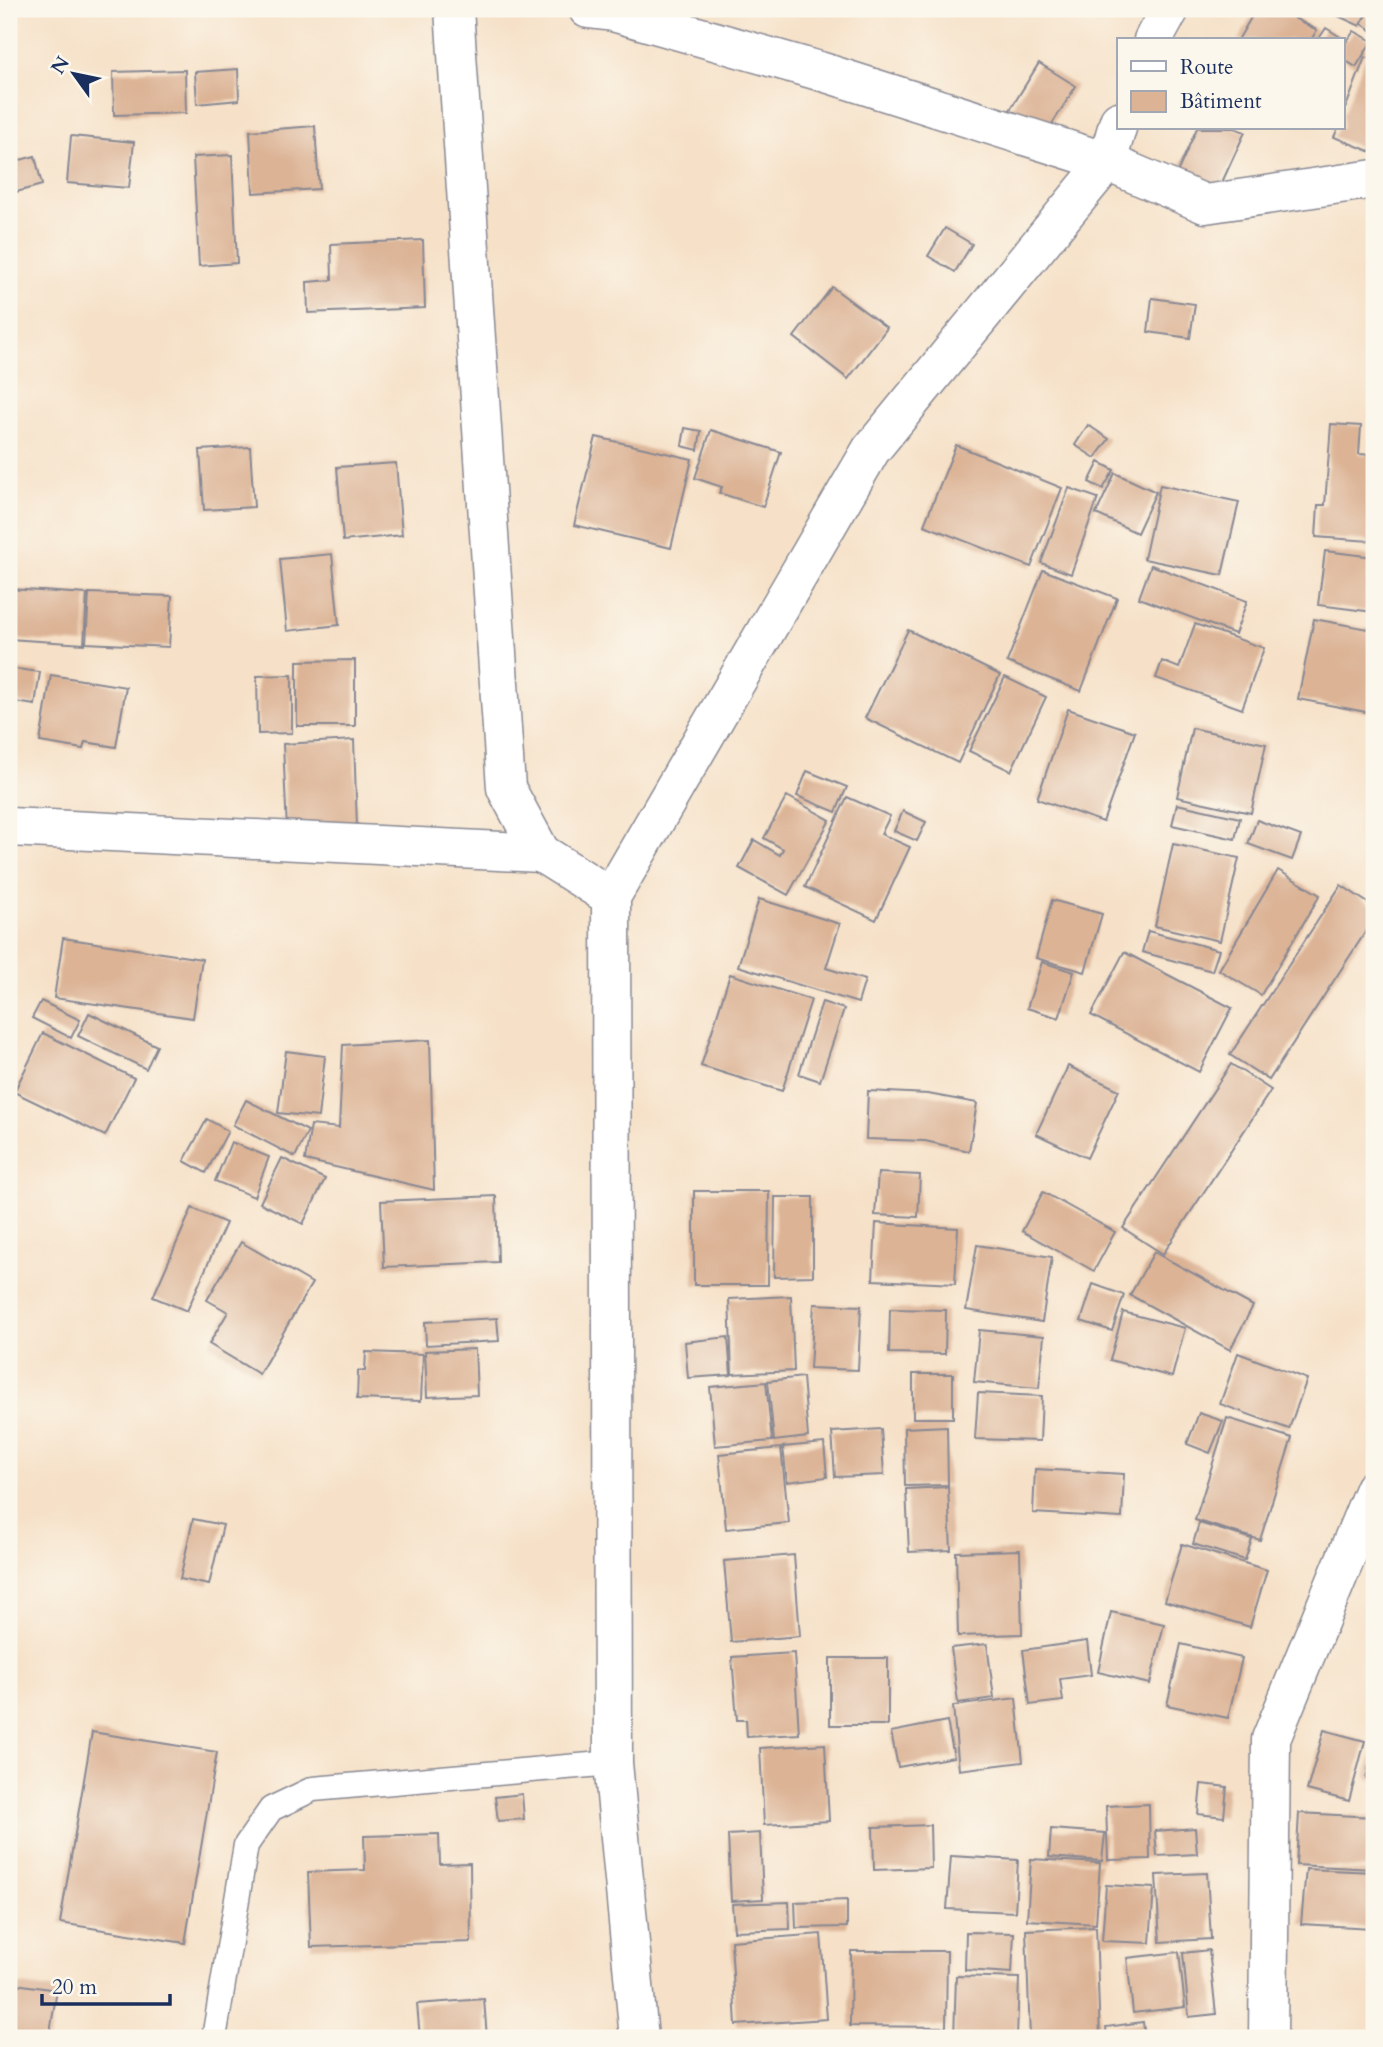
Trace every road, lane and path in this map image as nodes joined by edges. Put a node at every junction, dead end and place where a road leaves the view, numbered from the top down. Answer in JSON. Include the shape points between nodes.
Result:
{"nodes":[{"id":1,"x":454,"y":9,"type":"edge"},
{"id":2,"x":588,"y":9,"type":"edge"},
{"id":3,"x":1170,"y":9,"type":"edge"},
{"id":4,"x":1154,"y":38,"type":"edge"},
{"id":5,"x":1117,"y":128,"type":"edge"},
{"id":6,"x":1107,"y":162,"type":"junction"},
{"id":7,"x":1374,"y":179,"type":"edge"},
{"id":8,"x":9,"y":827,"type":"edge"},
{"id":9,"x":541,"y":853,"type":"junction"},
{"id":10,"x":611,"y":898,"type":"junction"},
{"id":11,"x":1374,"y":1489,"type":"edge"},
{"id":12,"x":613,"y":1763,"type":"junction"},
{"id":13,"x":214,"y":2038,"type":"edge"},
{"id":14,"x":639,"y":2038,"type":"edge"},
{"id":15,"x":1268,"y":2038,"type":"edge"}],
"edges":[{"from":1,"to":9,"type":"street","via":[[506,788]]},
{"from":2,"to":6,"type":"street","via":[[613,12],[826,73]]},
{"from":3,"to":4,"type":"street"},
{"from":5,"to":6,"type":"street"},
{"from":6,"to":7,"type":"street","via":[[1205,204]]},
{"from":6,"to":10,"type":"street","via":[[871,450]]},
{"from":8,"to":9,"type":"street"},
{"from":9,"to":10,"type":"street"},
{"from":10,"to":12,"type":"street"},
{"from":11,"to":15,"type":"street","via":[[1271,1739]]},
{"from":12,"to":13,"type":"lane","via":[[313,1789],[271,1809],[246,1845]]},
{"from":12,"to":14,"type":"street"}]}
